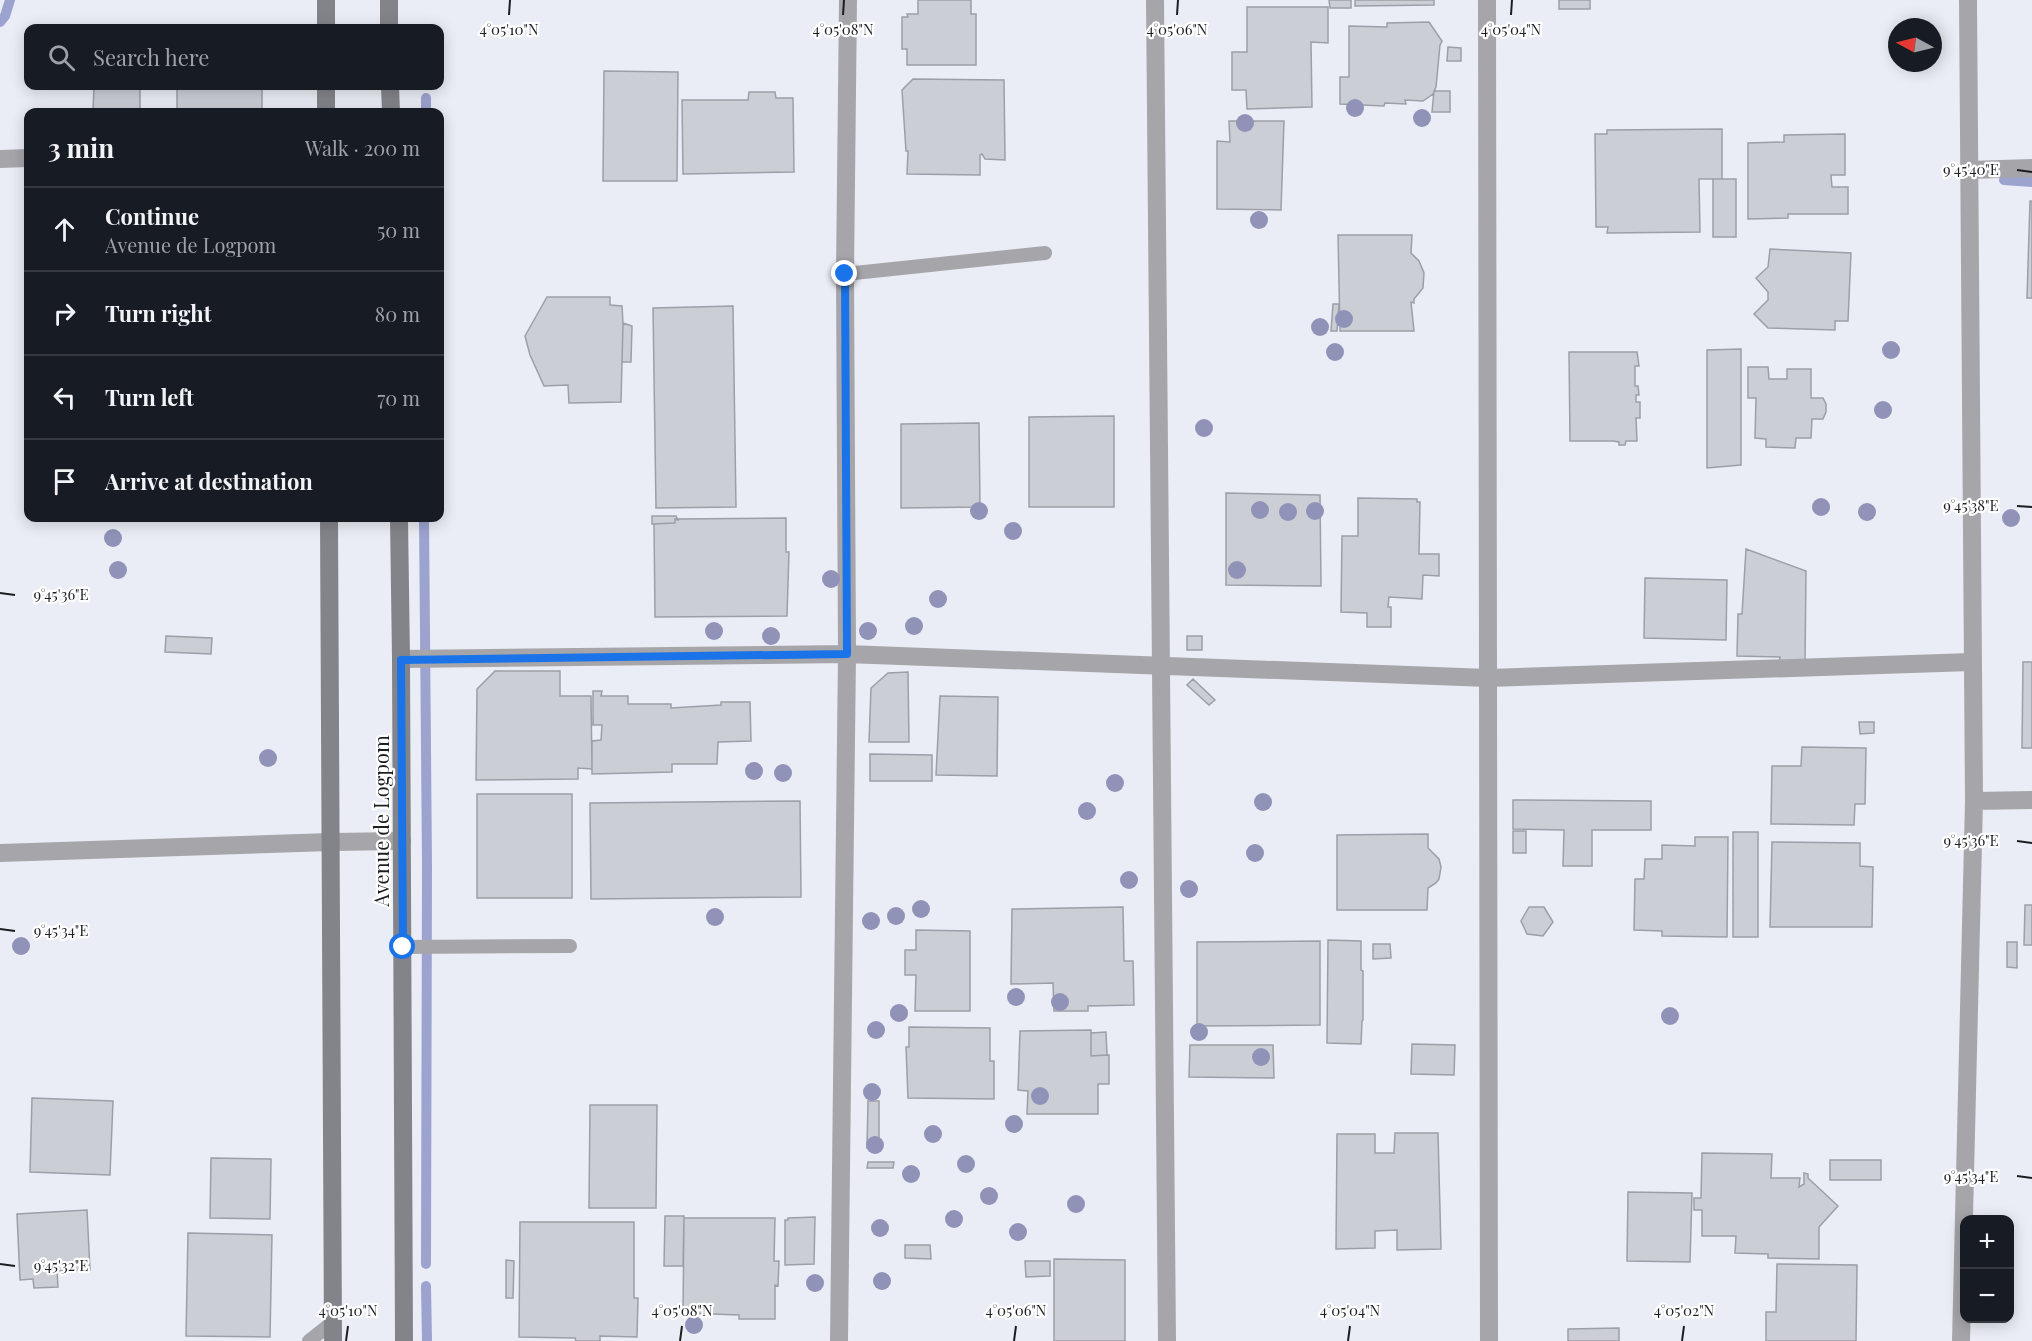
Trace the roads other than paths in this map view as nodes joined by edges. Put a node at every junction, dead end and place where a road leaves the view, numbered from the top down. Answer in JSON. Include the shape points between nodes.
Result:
{"nodes":[{"id":1,"x":326,"y":0,"type":"edge"},
{"id":2,"x":389,"y":0,"type":"edge"},
{"id":3,"x":848,"y":0,"type":"edge"},
{"id":4,"x":1155,"y":0,"type":"edge"},
{"id":5,"x":1487,"y":0,"type":"edge"},
{"id":6,"x":1968,"y":0,"type":"edge"},
{"id":7,"x":326,"y":24,"type":"edge"},
{"id":8,"x":389,"y":24,"type":"edge"},
{"id":9,"x":326,"y":90,"type":"edge"},
{"id":10,"x":390,"y":90,"type":"edge"},
{"id":11,"x":326,"y":108,"type":"edge"},
{"id":12,"x":391,"y":108,"type":"edge"},
{"id":13,"x":24,"y":158,"type":"edge"},
{"id":14,"x":0,"y":159,"type":"edge"},
{"id":15,"x":2032,"y":168,"type":"edge"},
{"id":16,"x":1969,"y":170,"type":"junction"},
{"id":17,"x":1045,"y":253,"type":"dead end"},
{"id":18,"x":845,"y":274,"type":"junction"},
{"id":19,"x":329,"y":522,"type":"edge"},
{"id":20,"x":399,"y":522,"type":"edge"},
{"id":21,"x":847,"y":654,"type":"junction"},
{"id":22,"x":401,"y":660,"type":"junction"},
{"id":23,"x":1971,"y":662,"type":"junction"},
{"id":24,"x":1161,"y":665,"type":"junction"},
{"id":25,"x":1488,"y":678,"type":"junction"},
{"id":26,"x":2032,"y":800,"type":"edge"},
{"id":27,"x":1974,"y":801,"type":"junction"},
{"id":28,"x":402,"y":841,"type":"junction"},
{"id":29,"x":331,"y":842,"type":"junction"},
{"id":30,"x":0,"y":853,"type":"edge"},
{"id":31,"x":570,"y":946,"type":"dead end"},
{"id":32,"x":403,"y":947,"type":"junction"},
{"id":33,"x":333,"y":1322,"type":"junction"},
{"id":34,"x":309,"y":1341,"type":"edge"},
{"id":35,"x":333,"y":1341,"type":"edge"},
{"id":36,"x":404,"y":1341,"type":"edge"},
{"id":37,"x":839,"y":1341,"type":"edge"},
{"id":38,"x":1167,"y":1341,"type":"edge"},
{"id":39,"x":1489,"y":1341,"type":"edge"},
{"id":40,"x":1961,"y":1341,"type":"edge"}],
"edges":[{"from":1,"to":7,"type":"main road"},
{"from":2,"to":8,"type":"main road"},
{"from":3,"to":18,"type":"street"},
{"from":4,"to":24,"type":"street"},
{"from":5,"to":25,"type":"street"},
{"from":6,"to":16,"type":"street"},
{"from":9,"to":11,"type":"main road"},
{"from":10,"to":12,"type":"main road"},
{"from":13,"to":14,"type":"street"},
{"from":15,"to":16,"type":"street"},
{"from":16,"to":23,"type":"street"},
{"from":17,"to":18,"type":"lane"},
{"from":18,"to":21,"type":"street"},
{"from":19,"to":29,"type":"main road"},
{"from":20,"to":22,"type":"main road","name":"Avenue de Logpom"},
{"from":21,"to":22,"type":"street"},
{"from":21,"to":24,"type":"street"},
{"from":21,"to":37,"type":"street"},
{"from":22,"to":28,"type":"main road","name":"Avenue de Logpom"},
{"from":23,"to":25,"type":"street"},
{"from":23,"to":27,"type":"street"},
{"from":24,"to":25,"type":"street"},
{"from":24,"to":38,"type":"street"},
{"from":25,"to":39,"type":"street"},
{"from":26,"to":27,"type":"street"},
{"from":27,"to":40,"type":"street"},
{"from":28,"to":29,"type":"street"},
{"from":28,"to":32,"type":"main road","name":"Avenue de Logpom"},
{"from":29,"to":30,"type":"street"},
{"from":29,"to":33,"type":"main road"},
{"from":31,"to":32,"type":"lane"},
{"from":32,"to":36,"type":"main road","name":"Avenue de Logpom"},
{"from":33,"to":34,"type":"lane"},
{"from":33,"to":35,"type":"main road"}]}
